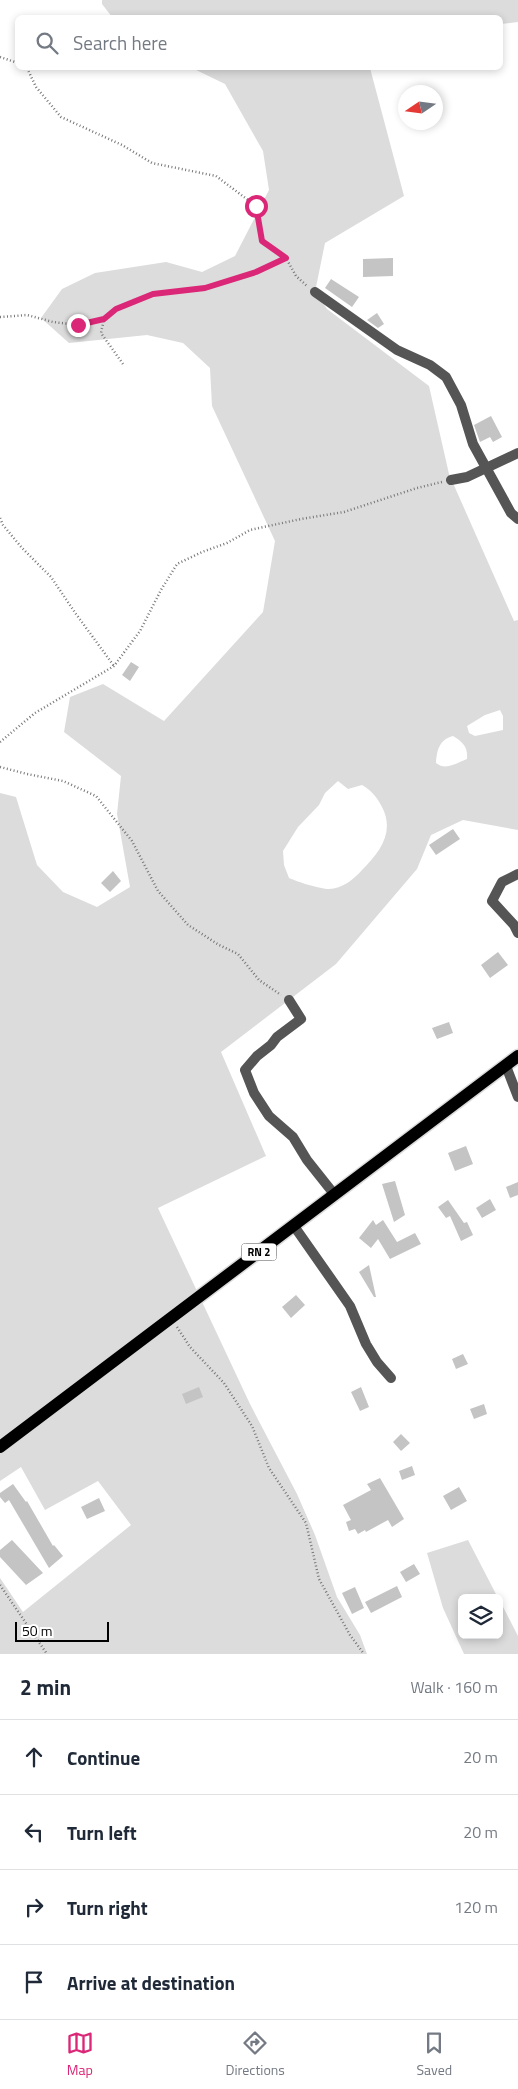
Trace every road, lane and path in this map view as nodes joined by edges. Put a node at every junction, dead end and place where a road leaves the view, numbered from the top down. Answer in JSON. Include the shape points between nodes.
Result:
{"nodes":[{"id":1,"x":0,"y":57,"type":"edge"},
{"id":2,"x":15,"y":62,"type":"edge"},
{"id":3,"x":28,"y":70,"type":"edge"},
{"id":4,"x":286,"y":258,"type":"junction"},
{"id":5,"x":316,"y":292,"type":"joint"},
{"id":6,"x":0,"y":317,"type":"edge"},
{"id":7,"x":104,"y":319,"type":"junction"},
{"id":8,"x":123,"y":364,"type":"dead end"},
{"id":9,"x":518,"y":453,"type":"edge"},
{"id":10,"x":486,"y":468,"type":"junction"},
{"id":11,"x":451,"y":480,"type":"joint"},
{"id":12,"x":0,"y":518,"type":"edge"},
{"id":13,"x":518,"y":519,"type":"edge"},
{"id":14,"x":114,"y":666,"type":"junction"},
{"id":15,"x":0,"y":742,"type":"edge"},
{"id":16,"x":0,"y":767,"type":"edge"},
{"id":17,"x":518,"y":874,"type":"edge"},
{"id":18,"x":518,"y":933,"type":"edge"},
{"id":19,"x":289,"y":1000,"type":"joint"},
{"id":20,"x":518,"y":1056,"type":"edge"},
{"id":21,"x":506,"y":1066,"type":"junction"},
{"id":22,"x":518,"y":1096,"type":"edge"},
{"id":23,"x":334,"y":1194,"type":"junction"},
{"id":24,"x":294,"y":1226,"type":"junction"},
{"id":25,"x":170,"y":1318,"type":"junction"},
{"id":26,"x":391,"y":1378,"type":"dead end"},
{"id":27,"x":0,"y":1448,"type":"edge"},
{"id":28,"x":0,"y":1585,"type":"edge"},
{"id":29,"x":47,"y":1654,"type":"edge"},
{"id":30,"x":364,"y":1654,"type":"edge"}],
"edges":[{"from":1,"to":2,"type":"path"},
{"from":3,"to":4,"type":"path","via":[[36,87],[61,117],[122,145],[152,163],[216,176],[256,206],[262,241]]},
{"from":4,"to":5,"type":"path","via":[[296,276]]},
{"from":4,"to":7,"type":"path","via":[[256,272],[205,288],[153,294],[116,309]]},
{"from":5,"to":10,"type":"street","via":[[374,335],[446,377]]},
{"from":6,"to":7,"type":"path","via":[[27,315],[78,325]]},
{"from":7,"to":8,"type":"path","via":[[101,333]]},
{"from":9,"to":10,"type":"street"},
{"from":10,"to":11,"type":"street","via":[[468,477]]},
{"from":10,"to":13,"type":"street"},
{"from":11,"to":14,"type":"path","via":[[344,512],[250,530],[177,564],[140,631]]},
{"from":12,"to":14,"type":"path","via":[[22,548],[51,577]]},
{"from":14,"to":15,"type":"path","via":[[35,713]]},
{"from":16,"to":19,"type":"path","via":[[62,781],[96,796],[132,840],[158,892],[188,925],[219,946],[238,954],[259,980]]},
{"from":17,"to":18,"type":"street","via":[[502,882],[492,901]]},
{"from":19,"to":23,"type":"street","via":[[301,1019],[277,1037],[245,1070],[254,1093],[269,1116],[293,1137]]},
{"from":20,"to":21,"type":"main road","number":"RN 2"},
{"from":21,"to":22,"type":"street"},
{"from":21,"to":23,"type":"main road","number":"RN 2"},
{"from":23,"to":24,"type":"main road","number":"RN 2"},
{"from":24,"to":25,"type":"main road","number":"RN 2"},
{"from":24,"to":26,"type":"street","via":[[350,1306],[366,1344]]},
{"from":25,"to":27,"type":"main road","number":"RN 2"},
{"from":25,"to":30,"type":"path","via":[[190,1347],[224,1382],[252,1426],[269,1468],[306,1524],[319,1579]]},
{"from":28,"to":29,"type":"path"}]}
